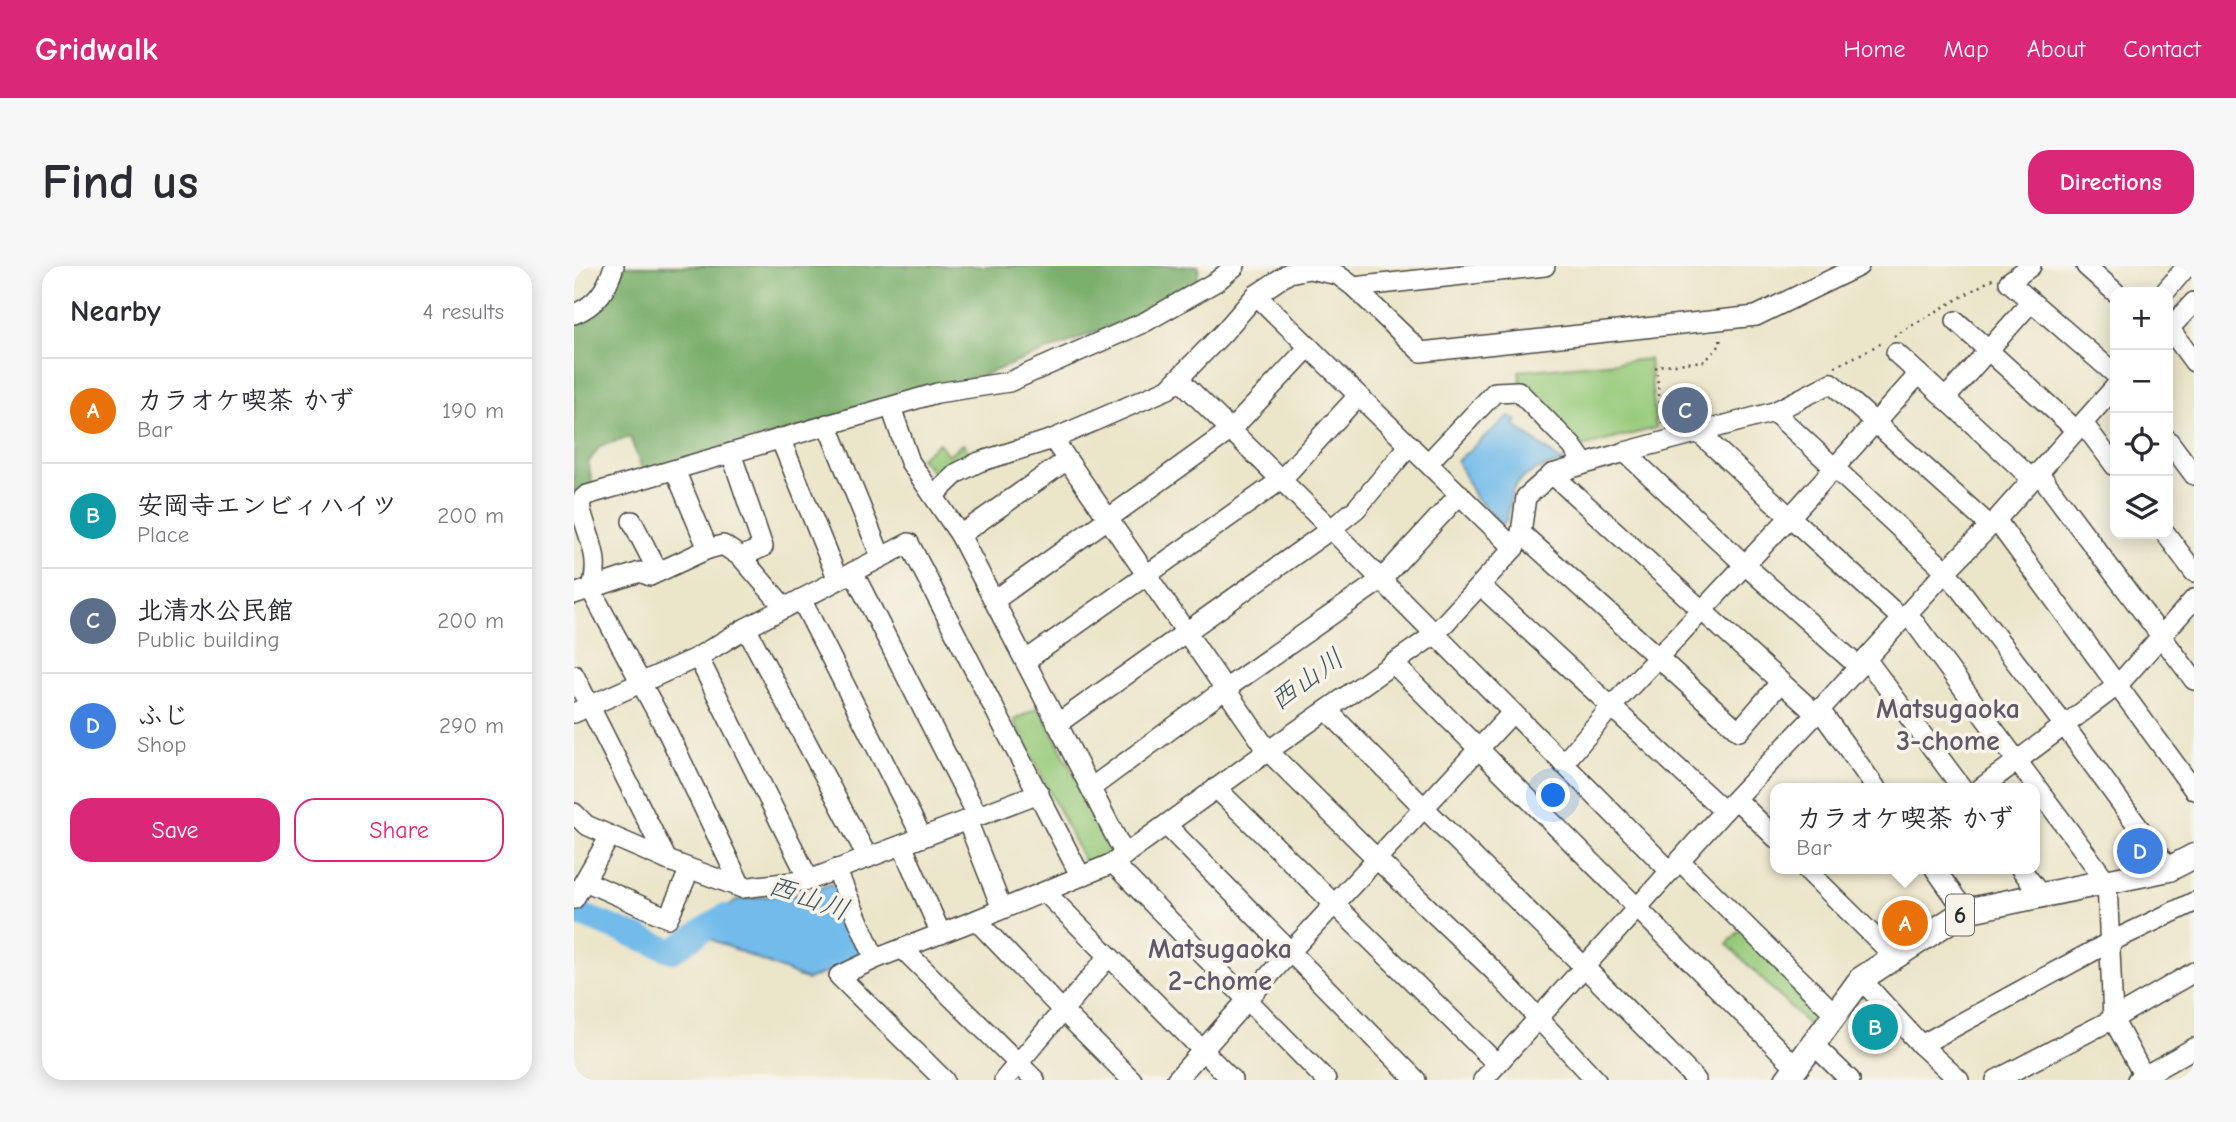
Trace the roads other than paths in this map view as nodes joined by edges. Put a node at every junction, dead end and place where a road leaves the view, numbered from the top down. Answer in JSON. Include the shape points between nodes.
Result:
{"nodes":[{"id":1,"x":614,"y":266,"type":"edge"},
{"id":2,"x":1235,"y":266,"type":"edge"},
{"id":3,"x":1545,"y":266,"type":"edge"},
{"id":4,"x":1858,"y":266,"type":"edge"},
{"id":5,"x":2031,"y":266,"type":"edge"},
{"id":6,"x":2087,"y":266,"type":"edge"},
{"id":7,"x":2178,"y":269,"type":"edge"},
{"id":8,"x":1216,"y":274,"type":"edge"},
{"id":9,"x":1354,"y":287,"type":"junction"},
{"id":10,"x":2110,"y":287,"type":"edge"},
{"id":11,"x":2168,"y":287,"type":"edge"},
{"id":12,"x":1256,"y":295,"type":"junction"},
{"id":13,"x":2031,"y":302,"type":"junction"},
{"id":14,"x":2194,"y":302,"type":"edge"},
{"id":15,"x":574,"y":314,"type":"edge"},
{"id":16,"x":1956,"y":321,"type":"dead end"},
{"id":17,"x":2173,"y":324,"type":"edge"},
{"id":18,"x":2173,"y":335,"type":"edge"},
{"id":19,"x":1308,"y":348,"type":"junction"},
{"id":20,"x":1890,"y":348,"type":"road end"},
{"id":21,"x":1988,"y":352,"type":"junction"},
{"id":22,"x":2194,"y":362,"type":"edge"},
{"id":23,"x":2110,"y":370,"type":"edge"},
{"id":24,"x":1919,"y":374,"type":"junction"},
{"id":25,"x":1179,"y":380,"type":"junction"},
{"id":26,"x":2110,"y":392,"type":"edge"},
{"id":27,"x":1358,"y":396,"type":"junction"},
{"id":28,"x":1945,"y":399,"type":"junction"},
{"id":29,"x":891,"y":407,"type":"junction"},
{"id":30,"x":1774,"y":412,"type":"junction"},
{"id":31,"x":1876,"y":421,"type":"junction"},
{"id":32,"x":827,"y":424,"type":"junction"},
{"id":33,"x":2079,"y":426,"type":"junction"},
{"id":34,"x":1231,"y":430,"type":"junction"},
{"id":35,"x":1698,"y":432,"type":"junction"},
{"id":36,"x":780,"y":438,"type":"junction"},
{"id":37,"x":1053,"y":439,"type":"junction"},
{"id":38,"x":1410,"y":445,"type":"junction"},
{"id":39,"x":2173,"y":447,"type":"edge"},
{"id":40,"x":1625,"y":452,"type":"junction"},
{"id":41,"x":731,"y":453,"type":"junction"},
{"id":42,"x":1067,"y":460,"type":"junction"},
{"id":43,"x":2110,"y":460,"type":"edge"},
{"id":44,"x":1428,"y":463,"type":"junction"},
{"id":45,"x":1584,"y":463,"type":"junction"},
{"id":46,"x":1834,"y":468,"type":"junction"},
{"id":47,"x":675,"y":470,"type":"junction"},
{"id":48,"x":1552,"y":474,"type":"junction"},
{"id":49,"x":2194,"y":475,"type":"edge"},
{"id":50,"x":2035,"y":476,"type":"junction"},
{"id":51,"x":1282,"y":480,"type":"junction"},
{"id":52,"x":1460,"y":494,"type":"junction"},
{"id":53,"x":934,"y":495,"type":"junction"},
{"id":54,"x":1790,"y":517,"type":"junction"},
{"id":55,"x":1108,"y":519,"type":"junction"},
{"id":56,"x":632,"y":521,"type":"dead end"},
{"id":57,"x":1993,"y":523,"type":"junction"},
{"id":58,"x":1331,"y":529,"type":"junction"},
{"id":59,"x":960,"y":535,"type":"junction"},
{"id":60,"x":2169,"y":539,"type":"edge"},
{"id":61,"x":1518,"y":541,"type":"junction"},
{"id":62,"x":708,"y":549,"type":"junction"},
{"id":63,"x":741,"y":557,"type":"junction"},
{"id":64,"x":881,"y":557,"type":"junction"},
{"id":65,"x":1744,"y":565,"type":"junction"},
{"id":66,"x":1946,"y":570,"type":"junction"},
{"id":67,"x":658,"y":572,"type":"junction"},
{"id":68,"x":2194,"y":572,"type":"edge"},
{"id":69,"x":845,"y":576,"type":"junction"},
{"id":70,"x":1145,"y":576,"type":"junction"},
{"id":71,"x":1381,"y":580,"type":"junction"},
{"id":72,"x":1481,"y":586,"type":"junction"},
{"id":73,"x":582,"y":592,"type":"edge"},
{"id":74,"x":2194,"y":599,"type":"edge"},
{"id":75,"x":995,"y":600,"type":"junction"},
{"id":76,"x":793,"y":603,"type":"junction"},
{"id":77,"x":1701,"y":611,"type":"junction"},
{"id":78,"x":1905,"y":616,"type":"junction"},
{"id":79,"x":746,"y":628,"type":"junction"},
{"id":80,"x":1186,"y":634,"type":"junction"},
{"id":81,"x":1434,"y":635,"type":"junction"},
{"id":82,"x":2161,"y":635,"type":"junction"},
{"id":83,"x":698,"y":657,"type":"junction"},
{"id":84,"x":1657,"y":658,"type":"junction"},
{"id":85,"x":1025,"y":661,"type":"junction"},
{"id":86,"x":1393,"y":663,"type":"junction"},
{"id":87,"x":1862,"y":663,"type":"junction"},
{"id":88,"x":574,"y":676,"type":"edge"},
{"id":89,"x":2194,"y":680,"type":"edge"},
{"id":90,"x":643,"y":683,"type":"junction"},
{"id":91,"x":1780,"y":683,"type":"junction"},
{"id":92,"x":2118,"y":685,"type":"junction"},
{"id":93,"x":1224,"y":690,"type":"junction"},
{"id":94,"x":1612,"y":706,"type":"junction"},
{"id":95,"x":582,"y":710,"type":"edge"},
{"id":96,"x":1327,"y":710,"type":"junction"},
{"id":97,"x":1818,"y":712,"type":"junction"},
{"id":98,"x":1512,"y":713,"type":"junction"},
{"id":99,"x":1057,"y":724,"type":"junction"},
{"id":100,"x":2064,"y":725,"type":"junction"},
{"id":101,"x":1477,"y":749,"type":"junction"},
{"id":102,"x":1268,"y":751,"type":"junction"},
{"id":103,"x":2018,"y":761,"type":"junction"},
{"id":104,"x":1563,"y":764,"type":"junction"},
{"id":105,"x":1872,"y":783,"type":"edge"},
{"id":106,"x":1958,"y":783,"type":"edge"},
{"id":107,"x":1988,"y":783,"type":"edge"},
{"id":108,"x":2034,"y":783,"type":"edge"},
{"id":109,"x":1090,"y":788,"type":"junction"},
{"id":110,"x":1216,"y":788,"type":"junction"},
{"id":111,"x":2194,"y":790,"type":"edge"},
{"id":112,"x":2040,"y":791,"type":"edge"},
{"id":113,"x":1038,"y":793,"type":"junction"},
{"id":114,"x":1730,"y":805,"type":"junction"},
{"id":115,"x":1424,"y":810,"type":"junction"},
{"id":116,"x":574,"y":813,"type":"edge"},
{"id":117,"x":972,"y":818,"type":"junction"},
{"id":118,"x":1167,"y":826,"type":"junction"},
{"id":119,"x":1770,"y":834,"type":"edge"},
{"id":120,"x":610,"y":836,"type":"junction"},
{"id":121,"x":922,"y":837,"type":"junction"},
{"id":122,"x":902,"y":845,"type":"junction"},
{"id":123,"x":2194,"y":856,"type":"edge"},
{"id":124,"x":868,"y":858,"type":"junction"},
{"id":125,"x":1119,"y":859,"type":"junction"},
{"id":126,"x":1377,"y":859,"type":"junction"},
{"id":127,"x":667,"y":860,"type":"junction"},
{"id":128,"x":1675,"y":866,"type":"junction"},
{"id":129,"x":690,"y":869,"type":"junction"},
{"id":130,"x":836,"y":869,"type":"junction"},
{"id":131,"x":2169,"y":869,"type":"junction"},
{"id":132,"x":1811,"y":874,"type":"edge"},
{"id":133,"x":1939,"y":874,"type":"edge"},
{"id":134,"x":2025,"y":874,"type":"edge"},
{"id":135,"x":1080,"y":875,"type":"junction"},
{"id":136,"x":809,"y":880,"type":"junction"},
{"id":137,"x":585,"y":881,"type":"junction"},
{"id":138,"x":2107,"y":883,"type":"junction"},
{"id":139,"x":742,"y":888,"type":"junction"},
{"id":140,"x":1045,"y":892,"type":"junction"},
{"id":141,"x":2040,"y":894,"type":"junction"},
{"id":142,"x":574,"y":899,"type":"edge"},
{"id":143,"x":2194,"y":902,"type":"edge"},
{"id":144,"x":1335,"y":903,"type":"junction"},
{"id":145,"x":1637,"y":908,"type":"junction"},
{"id":146,"x":1002,"y":909,"type":"junction"},
{"id":147,"x":1965,"y":911,"type":"junction"},
{"id":148,"x":976,"y":920,"type":"junction"},
{"id":149,"x":941,"y":934,"type":"junction"},
{"id":150,"x":2108,"y":943,"type":"junction"},
{"id":151,"x":903,"y":948,"type":"junction"},
{"id":152,"x":1290,"y":951,"type":"junction"},
{"id":153,"x":1894,"y":956,"type":"junction"},
{"id":154,"x":1109,"y":957,"type":"junction"},
{"id":155,"x":875,"y":959,"type":"junction"},
{"id":156,"x":1585,"y":966,"type":"junction"},
{"id":157,"x":2194,"y":972,"type":"edge"},
{"id":158,"x":1861,"y":979,"type":"junction"},
{"id":159,"x":1248,"y":1001,"type":"junction"},
{"id":160,"x":1063,"y":1012,"type":"junction"},
{"id":161,"x":1836,"y":1015,"type":"junction"},
{"id":162,"x":2113,"y":1019,"type":"junction"},
{"id":163,"x":1538,"y":1020,"type":"junction"},
{"id":164,"x":1813,"y":1044,"type":"junction"},
{"id":165,"x":1921,"y":1045,"type":"junction"},
{"id":166,"x":2194,"y":1048,"type":"edge"},
{"id":167,"x":1202,"y":1049,"type":"junction"},
{"id":168,"x":1018,"y":1064,"type":"junction"},
{"id":169,"x":1495,"y":1073,"type":"edge"},
{"id":170,"x":1791,"y":1074,"type":"edge"},
{"id":171,"x":2142,"y":1079,"type":"edge"},
{"id":172,"x":944,"y":1080,"type":"edge"},
{"id":173,"x":1004,"y":1080,"type":"edge"},
{"id":174,"x":1035,"y":1080,"type":"edge"},
{"id":175,"x":1132,"y":1080,"type":"edge"},
{"id":176,"x":1176,"y":1080,"type":"edge"},
{"id":177,"x":1232,"y":1080,"type":"edge"},
{"id":178,"x":1326,"y":1080,"type":"edge"},
{"id":179,"x":1416,"y":1080,"type":"edge"},
{"id":180,"x":1596,"y":1080,"type":"edge"},
{"id":181,"x":1696,"y":1080,"type":"edge"},
{"id":182,"x":1850,"y":1080,"type":"edge"},
{"id":183,"x":1959,"y":1080,"type":"edge"},
{"id":184,"x":1996,"y":1080,"type":"edge"}],
"edges":[{"from":1,"to":15,"type":"street","via":[[597,300]]},
{"from":2,"to":8,"type":"street"},
{"from":3,"to":9,"type":"street"},
{"from":4,"to":9,"type":"street","via":[[1756,316],[1421,352]]},
{"from":5,"to":13,"type":"street","via":[[2009,282]]},
{"from":6,"to":10,"type":"street"},
{"from":7,"to":11,"type":"street"},
{"from":8,"to":29,"type":"street","via":[[1145,322],[1009,382],[937,393]]},
{"from":9,"to":12,"type":"street","via":[[1338,275],[1309,269],[1280,277]]},
{"from":12,"to":19,"type":"street"},
{"from":12,"to":25,"type":"street"},
{"from":13,"to":21,"type":"street"},
{"from":13,"to":23,"type":"street"},
{"from":14,"to":17,"type":"street"},
{"from":16,"to":21,"type":"street"},
{"from":18,"to":22,"type":"street"},
{"from":19,"to":27,"type":"street"},
{"from":19,"to":34,"type":"street"},
{"from":20,"to":24,"type":"street"},
{"from":21,"to":28,"type":"street"},
{"from":21,"to":33,"type":"street"},
{"from":24,"to":28,"type":"street"},
{"from":24,"to":31,"type":"street"},
{"from":25,"to":34,"type":"street"},
{"from":25,"to":37,"type":"street"},
{"from":26,"to":33,"type":"street"},
{"from":27,"to":38,"type":"street"},
{"from":27,"to":51,"type":"street"},
{"from":28,"to":50,"type":"street"},
{"from":29,"to":32,"type":"street"},
{"from":29,"to":53,"type":"street","via":[[911,462]]},
{"from":30,"to":31,"type":"street","via":[[1831,383]]},
{"from":30,"to":35,"type":"street"},
{"from":30,"to":46,"type":"street"},
{"from":31,"to":46,"type":"street"},
{"from":31,"to":57,"type":"street"},
{"from":32,"to":36,"type":"street"},
{"from":32,"to":64,"type":"street"},
{"from":33,"to":43,"type":"street"},
{"from":33,"to":50,"type":"street"},
{"from":34,"to":51,"type":"street"},
{"from":34,"to":55,"type":"street"},
{"from":35,"to":40,"type":"street"},
{"from":35,"to":54,"type":"street"},
{"from":36,"to":41,"type":"street"},
{"from":36,"to":69,"type":"street"},
{"from":37,"to":42,"type":"street"},
{"from":37,"to":53,"type":"street","via":[[979,462],[957,473]]},
{"from":38,"to":44,"type":"street"},
{"from":38,"to":58,"type":"street","via":[[1356,509]]},
{"from":39,"to":49,"type":"street"},
{"from":40,"to":45,"type":"street"},
{"from":40,"to":65,"type":"street"},
{"from":41,"to":47,"type":"street"},
{"from":41,"to":63,"type":"street","via":[[764,547]]},
{"from":42,"to":55,"type":"street"},
{"from":42,"to":59,"type":"street"},
{"from":44,"to":45,"type":"street","via":[[1495,392],[1518,391]]},
{"from":44,"to":52,"type":"street"},
{"from":45,"to":48,"type":"street"},
{"from":46,"to":54,"type":"street"},
{"from":46,"to":66,"type":"street"},
{"from":47,"to":62,"type":"street"},
{"from":47,"to":73,"type":"street","via":[[583,498],[581,510],[597,562],[596,576]]},
{"from":48,"to":61,"type":"street","via":[[1526,497]]},
{"from":48,"to":77,"type":"street"},
{"from":50,"to":57,"type":"street"},
{"from":50,"to":82,"type":"street"},
{"from":51,"to":58,"type":"street"},
{"from":51,"to":70,"type":"street"},
{"from":52,"to":61,"type":"street"},
{"from":52,"to":71,"type":"street"},
{"from":53,"to":59,"type":"street"},
{"from":54,"to":65,"type":"street"},
{"from":54,"to":78,"type":"street"},
{"from":55,"to":70,"type":"street"},
{"from":55,"to":75,"type":"street"},
{"from":56,"to":67,"type":"street"},
{"from":57,"to":66,"type":"street"},
{"from":57,"to":92,"type":"street"},
{"from":58,"to":71,"type":"street"},
{"from":58,"to":80,"type":"street"},
{"from":59,"to":75,"type":"street"},
{"from":60,"to":68,"type":"street"},
{"from":61,"to":72,"type":"street"},
{"from":61,"to":84,"type":"street"},
{"from":62,"to":63,"type":"street","via":[[723,545]]},
{"from":62,"to":67,"type":"street"},
{"from":63,"to":76,"type":"street"},
{"from":64,"to":69,"type":"street"},
{"from":64,"to":113,"type":"street","via":[[909,543]]},
{"from":65,"to":77,"type":"street"},
{"from":65,"to":87,"type":"street"},
{"from":66,"to":78,"type":"street"},
{"from":66,"to":100,"type":"street"},
{"from":67,"to":73,"type":"street","via":[[650,576],[640,572]]},
{"from":69,"to":76,"type":"street"},
{"from":69,"to":117,"type":"street"},
{"from":70,"to":80,"type":"street"},
{"from":70,"to":85,"type":"street"},
{"from":71,"to":81,"type":"street"},
{"from":71,"to":93,"type":"street"},
{"from":72,"to":81,"type":"street"},
{"from":72,"to":94,"type":"street"},
{"from":73,"to":90,"type":"street"},
{"from":74,"to":82,"type":"street"},
{"from":75,"to":85,"type":"street"},
{"from":76,"to":79,"type":"street"},
{"from":76,"to":121,"type":"street"},
{"from":77,"to":84,"type":"street"},
{"from":77,"to":91,"type":"street"},
{"from":78,"to":87,"type":"street"},
{"from":78,"to":103,"type":"street"},
{"from":79,"to":83,"type":"street"},
{"from":79,"to":124,"type":"street"},
{"from":80,"to":93,"type":"street"},
{"from":80,"to":99,"type":"street"},
{"from":81,"to":86,"type":"street"},
{"from":81,"to":98,"type":"street"},
{"from":82,"to":89,"type":"street"},
{"from":82,"to":92,"type":"street"},
{"from":83,"to":90,"type":"street"},
{"from":83,"to":136,"type":"street"},
{"from":84,"to":91,"type":"street","via":[[1739,731]]},
{"from":84,"to":94,"type":"street"},
{"from":85,"to":99,"type":"street"},
{"from":86,"to":96,"type":"street"},
{"from":86,"to":101,"type":"street"},
{"from":87,"to":97,"type":"street"},
{"from":87,"to":106,"type":"street"},
{"from":88,"to":95,"type":"street"},
{"from":90,"to":95,"type":"street"},
{"from":90,"to":139,"type":"street"},
{"from":91,"to":97,"type":"street"},
{"from":92,"to":100,"type":"street"},
{"from":92,"to":111,"type":"street"},
{"from":93,"to":102,"type":"street"},
{"from":93,"to":109,"type":"street"},
{"from":94,"to":104,"type":"street"},
{"from":94,"to":114,"type":"street"},
{"from":95,"to":127,"type":"street"},
{"from":96,"to":102,"type":"street"},
{"from":96,"to":115,"type":"street"},
{"from":97,"to":105,"type":"street"},
{"from":97,"to":114,"type":"street"},
{"from":98,"to":101,"type":"street"},
{"from":98,"to":104,"type":"street"},
{"from":99,"to":109,"type":"street"},
{"from":100,"to":103,"type":"street"},
{"from":100,"to":131,"type":"street"},
{"from":101,"to":115,"type":"street"},
{"from":101,"to":145,"type":"street"},
{"from":102,"to":110,"type":"street"},
{"from":102,"to":126,"type":"street"},
{"from":103,"to":107,"type":"street"},
{"from":103,"to":108,"type":"street"},
{"from":104,"to":128,"type":"street"},
{"from":109,"to":125,"type":"street"},
{"from":110,"to":118,"type":"street"},
{"from":110,"to":144,"type":"street"},
{"from":112,"to":138,"type":"street"},
{"from":113,"to":117,"type":"street"},
{"from":113,"to":135,"type":"street"},
{"from":114,"to":119,"type":"street"},
{"from":114,"to":128,"type":"street"},
{"from":115,"to":126,"type":"street"},
{"from":115,"to":156,"type":"street"},
{"from":116,"to":120,"type":"street","via":[[586,825]]},
{"from":117,"to":121,"type":"street"},
{"from":117,"to":146,"type":"street"},
{"from":118,"to":125,"type":"street"},
{"from":118,"to":152,"type":"street"},
{"from":120,"to":127,"type":"street"},
{"from":120,"to":137,"type":"street"},
{"from":121,"to":122,"type":"street"},
{"from":122,"to":124,"type":"street"},
{"from":122,"to":149,"type":"street"},
{"from":123,"to":131,"type":"main road","number":"6"},
{"from":124,"to":130,"type":"street"},
{"from":125,"to":135,"type":"street"},
{"from":125,"to":159,"type":"street"},
{"from":126,"to":144,"type":"street"},
{"from":126,"to":163,"type":"street","via":[[1494,971]]},
{"from":127,"to":129,"type":"street"},
{"from":128,"to":145,"type":"street"},
{"from":128,"to":161,"type":"street"},
{"from":129,"to":137,"type":"street","via":[[668,918]]},
{"from":129,"to":139,"type":"street"},
{"from":130,"to":136,"type":"street"},
{"from":130,"to":155,"type":"street"},
{"from":131,"to":138,"type":"main road","number":"6"},
{"from":132,"to":153,"type":"street"},
{"from":133,"to":147,"type":"street"},
{"from":134,"to":141,"type":"street"},
{"from":135,"to":140,"type":"street"},
{"from":136,"to":139,"type":"street"},
{"from":137,"to":142,"type":"street"},
{"from":138,"to":141,"type":"main road","number":"6"},
{"from":138,"to":150,"type":"street"},
{"from":140,"to":146,"type":"street"},
{"from":140,"to":154,"type":"street"},
{"from":141,"to":147,"type":"main road","number":"6"},
{"from":143,"to":150,"type":"street"},
{"from":144,"to":152,"type":"street"},
{"from":144,"to":169,"type":"street"},
{"from":145,"to":156,"type":"street"},
{"from":145,"to":170,"type":"street"},
{"from":146,"to":148,"type":"street"},
{"from":147,"to":153,"type":"main road","number":"6"},
{"from":148,"to":149,"type":"street"},
{"from":148,"to":160,"type":"street"},
{"from":149,"to":151,"type":"street"},
{"from":150,"to":162,"type":"street"},
{"from":150,"to":165,"type":"street"},
{"from":151,"to":155,"type":"street"},
{"from":151,"to":168,"type":"street"},
{"from":152,"to":159,"type":"street"},
{"from":152,"to":179,"type":"street"},
{"from":153,"to":158,"type":"main road","number":"6"},
{"from":154,"to":160,"type":"street"},
{"from":154,"to":167,"type":"street"},
{"from":155,"to":172,"type":"street","via":[[839,976]]},
{"from":156,"to":163,"type":"street"},
{"from":156,"to":181,"type":"street"},
{"from":157,"to":162,"type":"street"},
{"from":158,"to":161,"type":"main road","number":"6"},
{"from":158,"to":165,"type":"street"},
{"from":159,"to":167,"type":"street"},
{"from":159,"to":178,"type":"street"},
{"from":160,"to":168,"type":"street"},
{"from":160,"to":175,"type":"street"},
{"from":161,"to":164,"type":"main road","number":"6"},
{"from":162,"to":171,"type":"street"},
{"from":162,"to":184,"type":"street"},
{"from":163,"to":169,"type":"street"},
{"from":163,"to":180,"type":"street"},
{"from":164,"to":170,"type":"main road","number":"6"},
{"from":164,"to":182,"type":"street"},
{"from":165,"to":183,"type":"street"},
{"from":166,"to":171,"type":"street"},
{"from":167,"to":176,"type":"street"},
{"from":167,"to":177,"type":"street"},
{"from":168,"to":173,"type":"street"},
{"from":168,"to":174,"type":"street"}]}
